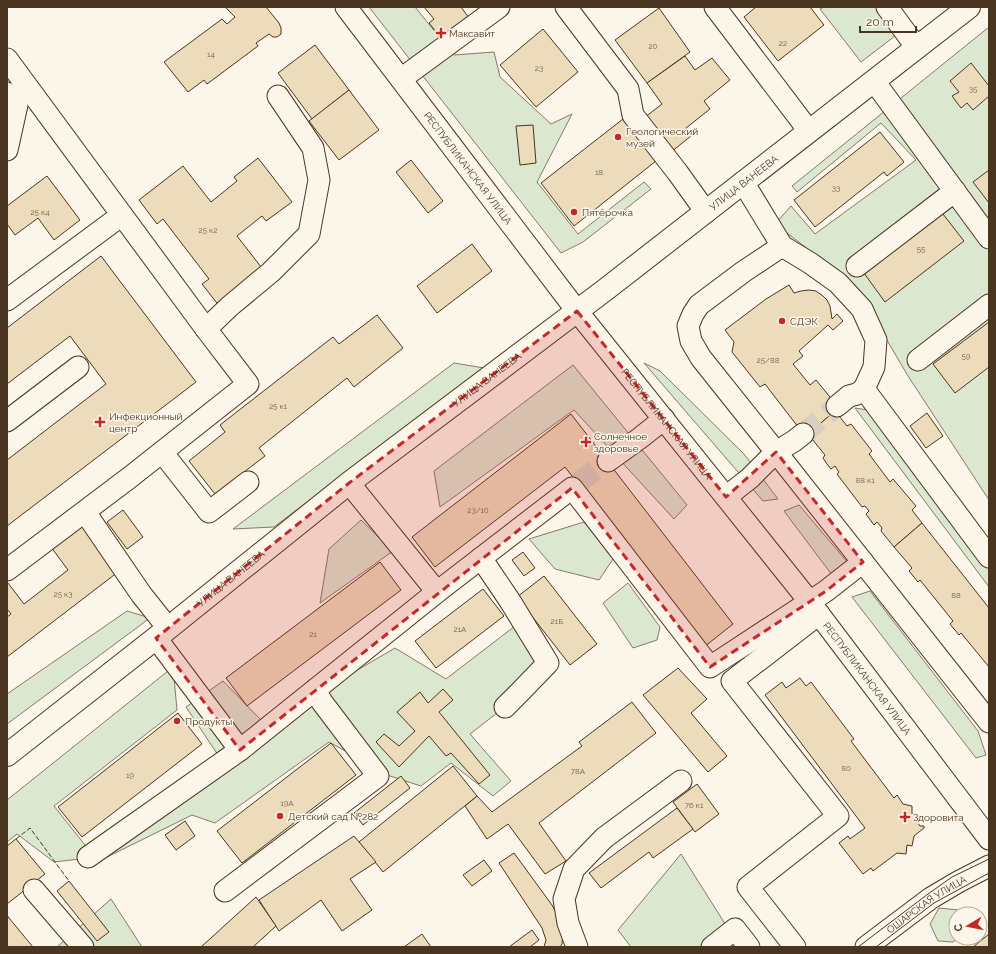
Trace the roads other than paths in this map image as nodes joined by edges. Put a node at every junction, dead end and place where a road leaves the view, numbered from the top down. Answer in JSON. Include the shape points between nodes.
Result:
{"nodes":[{"id":1,"x":346,"y":7,"type":"edge"},
{"id":2,"x":499,"y":7,"type":"edge"},
{"id":3,"x":566,"y":7,"type":"edge"},
{"id":4,"x":715,"y":7,"type":"edge"},
{"id":5,"x":887,"y":7,"type":"edge"},
{"id":6,"x":969,"y":7,"type":"edge"},
{"id":7,"x":917,"y":48,"type":"junction"},
{"id":8,"x":7,"y":58,"type":"edge"},
{"id":9,"x":401,"y":79,"type":"junction"},
{"id":10,"x":874,"y":81,"type":"junction"},
{"id":11,"x":7,"y":93,"type":"edge"},
{"id":12,"x":278,"y":96,"type":"dead end"},
{"id":13,"x":809,"y":131,"type":"junction"},
{"id":14,"x":7,"y":150,"type":"edge"},
{"id":15,"x":743,"y":182,"type":"junction"},
{"id":16,"x":955,"y":192,"type":"junction"},
{"id":17,"x":706,"y":212,"type":"junction"},
{"id":18,"x":122,"y":215,"type":"junction"},
{"id":19,"x":989,"y":238,"type":"edge"},
{"id":20,"x":782,"y":246,"type":"junction"},
{"id":21,"x":857,"y":266,"type":"dead end"},
{"id":22,"x":7,"y":300,"type":"edge"},
{"id":23,"x":989,"y":305,"type":"edge"},
{"id":24,"x":577,"y":311,"type":"junction"},
{"id":25,"x":206,"y":329,"type":"junction"},
{"id":26,"x":918,"y":360,"type":"dead end"},
{"id":27,"x":78,"y":367,"type":"dead end"},
{"id":28,"x":864,"y":389,"type":"junction"},
{"id":29,"x":837,"y":406,"type":"tunnel mouth"},
{"id":30,"x":664,"y":419,"type":"junction"},
{"id":31,"x":7,"y":421,"type":"edge"},
{"id":32,"x":803,"y":434,"type":"tunnel mouth"},
{"id":33,"x":162,"y":452,"type":"junction"},
{"id":34,"x":776,"y":452,"type":"junction"},
{"id":35,"x":608,"y":461,"type":"tunnel mouth"},
{"id":36,"x":248,"y":482,"type":"dead end"},
{"id":37,"x":349,"y":483,"type":"junction"},
{"id":38,"x":726,"y":497,"type":"junction"},
{"id":39,"x":85,"y":512,"type":"junction"},
{"id":40,"x":989,"y":557,"type":"edge"},
{"id":41,"x":481,"y":558,"type":"junction"},
{"id":42,"x":863,"y":562,"type":"junction"},
{"id":43,"x":7,"y":570,"type":"edge"},
{"id":44,"x":437,"y":592,"type":"junction"},
{"id":45,"x":814,"y":608,"type":"junction"},
{"id":46,"x":162,"y":633,"type":"junction"},
{"id":47,"x":315,"y":690,"type":"junction"},
{"id":48,"x":505,"y":707,"type":"dead end"},
{"id":49,"x":989,"y":722,"type":"edge"},
{"id":50,"x":240,"y":750,"type":"junction"},
{"id":51,"x":7,"y":755,"type":"edge"},
{"id":52,"x":681,"y":781,"type":"dead end"},
{"id":53,"x":989,"y":839,"type":"edge"},
{"id":54,"x":88,"y":857,"type":"dead end"},
{"id":55,"x":989,"y":866,"type":"edge"},
{"id":56,"x":34,"y":890,"type":"dead end"},
{"id":57,"x":225,"y":892,"type":"dead end"},
{"id":58,"x":83,"y":947,"type":"edge"},
{"id":59,"x":577,"y":947,"type":"edge"},
{"id":60,"x":712,"y":947,"type":"edge"},
{"id":61,"x":749,"y":947,"type":"edge"},
{"id":62,"x":795,"y":947,"type":"edge"},
{"id":63,"x":866,"y":947,"type":"edge"}],
"edges":[{"from":1,"to":9,"type":"street","name":"РЕСПУБЛИКАНСКАЯ УЛИЦА"},
{"from":2,"to":9,"type":"street"},
{"from":3,"to":17,"type":"street","via":[[628,89],[633,115]]},
{"from":4,"to":13,"type":"street"},
{"from":5,"to":7,"type":"street"},
{"from":6,"to":7,"type":"main road","name":"УЛИЦА ВАНЕЕВА"},
{"from":7,"to":10,"type":"main road","name":"УЛИЦА ВАНЕЕВА"},
{"from":8,"to":18,"type":"street"},
{"from":9,"to":24,"type":"street","name":"РЕСПУБЛИКАНСКАЯ УЛИЦА"},
{"from":10,"to":13,"type":"main road","name":"УЛИЦА ВАНЕЕВА"},
{"from":10,"to":16,"type":"street"},
{"from":11,"to":14,"type":"street","via":[[16,106]]},
{"from":12,"to":25,"type":"street","via":[[313,148],[318,180],[309,234],[271,272]]},
{"from":13,"to":15,"type":"main road","name":"УЛИЦА ВАНЕЕВА"},
{"from":15,"to":17,"type":"main road","name":"УЛИЦА ВАНЕЕВА"},
{"from":15,"to":20,"type":"street"},
{"from":16,"to":19,"type":"street"},
{"from":16,"to":21,"type":"street"},
{"from":17,"to":24,"type":"main road","name":"УЛИЦА ВАНЕЕВА"},
{"from":18,"to":22,"type":"street"},
{"from":18,"to":25,"type":"street"},
{"from":20,"to":28,"type":"street","via":[[838,283],[862,310],[876,340],[874,366]]},
{"from":20,"to":34,"type":"street","via":[[699,304],[688,326],[691,341],[701,358]]},
{"from":23,"to":26,"type":"street"},
{"from":24,"to":30,"type":"street","name":"РЕСПУБЛИКАНСКАЯ УЛИЦА"},
{"from":24,"to":37,"type":"main road","name":"УЛИЦА ВАНЕЕВА"},
{"from":25,"to":33,"type":"street","via":[[248,384]]},
{"from":27,"to":31,"type":"street"},
{"from":28,"to":29,"type":"street","via":[[849,396]]},
{"from":28,"to":40,"type":"street"},
{"from":30,"to":35,"type":"street"},
{"from":30,"to":38,"type":"street","name":"РЕСПУБЛИКАНСКАЯ УЛИЦА"},
{"from":32,"to":34,"type":"street"},
{"from":33,"to":36,"type":"street","via":[[209,512]]},
{"from":33,"to":39,"type":"street"},
{"from":34,"to":38,"type":"street"},
{"from":34,"to":42,"type":"street"},
{"from":37,"to":44,"type":"street"},
{"from":37,"to":46,"type":"main road","name":"УЛИЦА ВАНЕЕВА"},
{"from":38,"to":45,"type":"street","name":"РЕСПУБЛИКАНСКАЯ УЛИЦА"},
{"from":39,"to":43,"type":"street"},
{"from":39,"to":46,"type":"street","via":[[141,594]]},
{"from":41,"to":44,"type":"street"},
{"from":41,"to":45,"type":"street","via":[[575,486],[710,667]]},
{"from":41,"to":48,"type":"street","via":[[548,663]]},
{"from":42,"to":45,"type":"street","via":[[826,591]]},
{"from":42,"to":49,"type":"street"},
{"from":44,"to":47,"type":"street"},
{"from":45,"to":53,"type":"street","name":"РЕСПУБЛИКАНСКАЯ УЛИЦА"},
{"from":45,"to":62,"type":"street","via":[[732,681],[838,816],[748,887]]},
{"from":46,"to":50,"type":"street"},
{"from":46,"to":51,"type":"main road","name":"УЛИЦА ВАНЕЕВА"},
{"from":47,"to":50,"type":"street"},
{"from":47,"to":57,"type":"street","via":[[378,776]]},
{"from":50,"to":54,"type":"street"},
{"from":52,"to":59,"type":"street","via":[[604,838],[574,869],[564,899],[568,923]]},
{"from":55,"to":63,"type":"street","name":"ОШАРСКАЯ УЛИЦА","via":[[931,898]]},
{"from":56,"to":58,"type":"street"},
{"from":60,"to":61,"type":"street","via":[[735,929]]}]}
